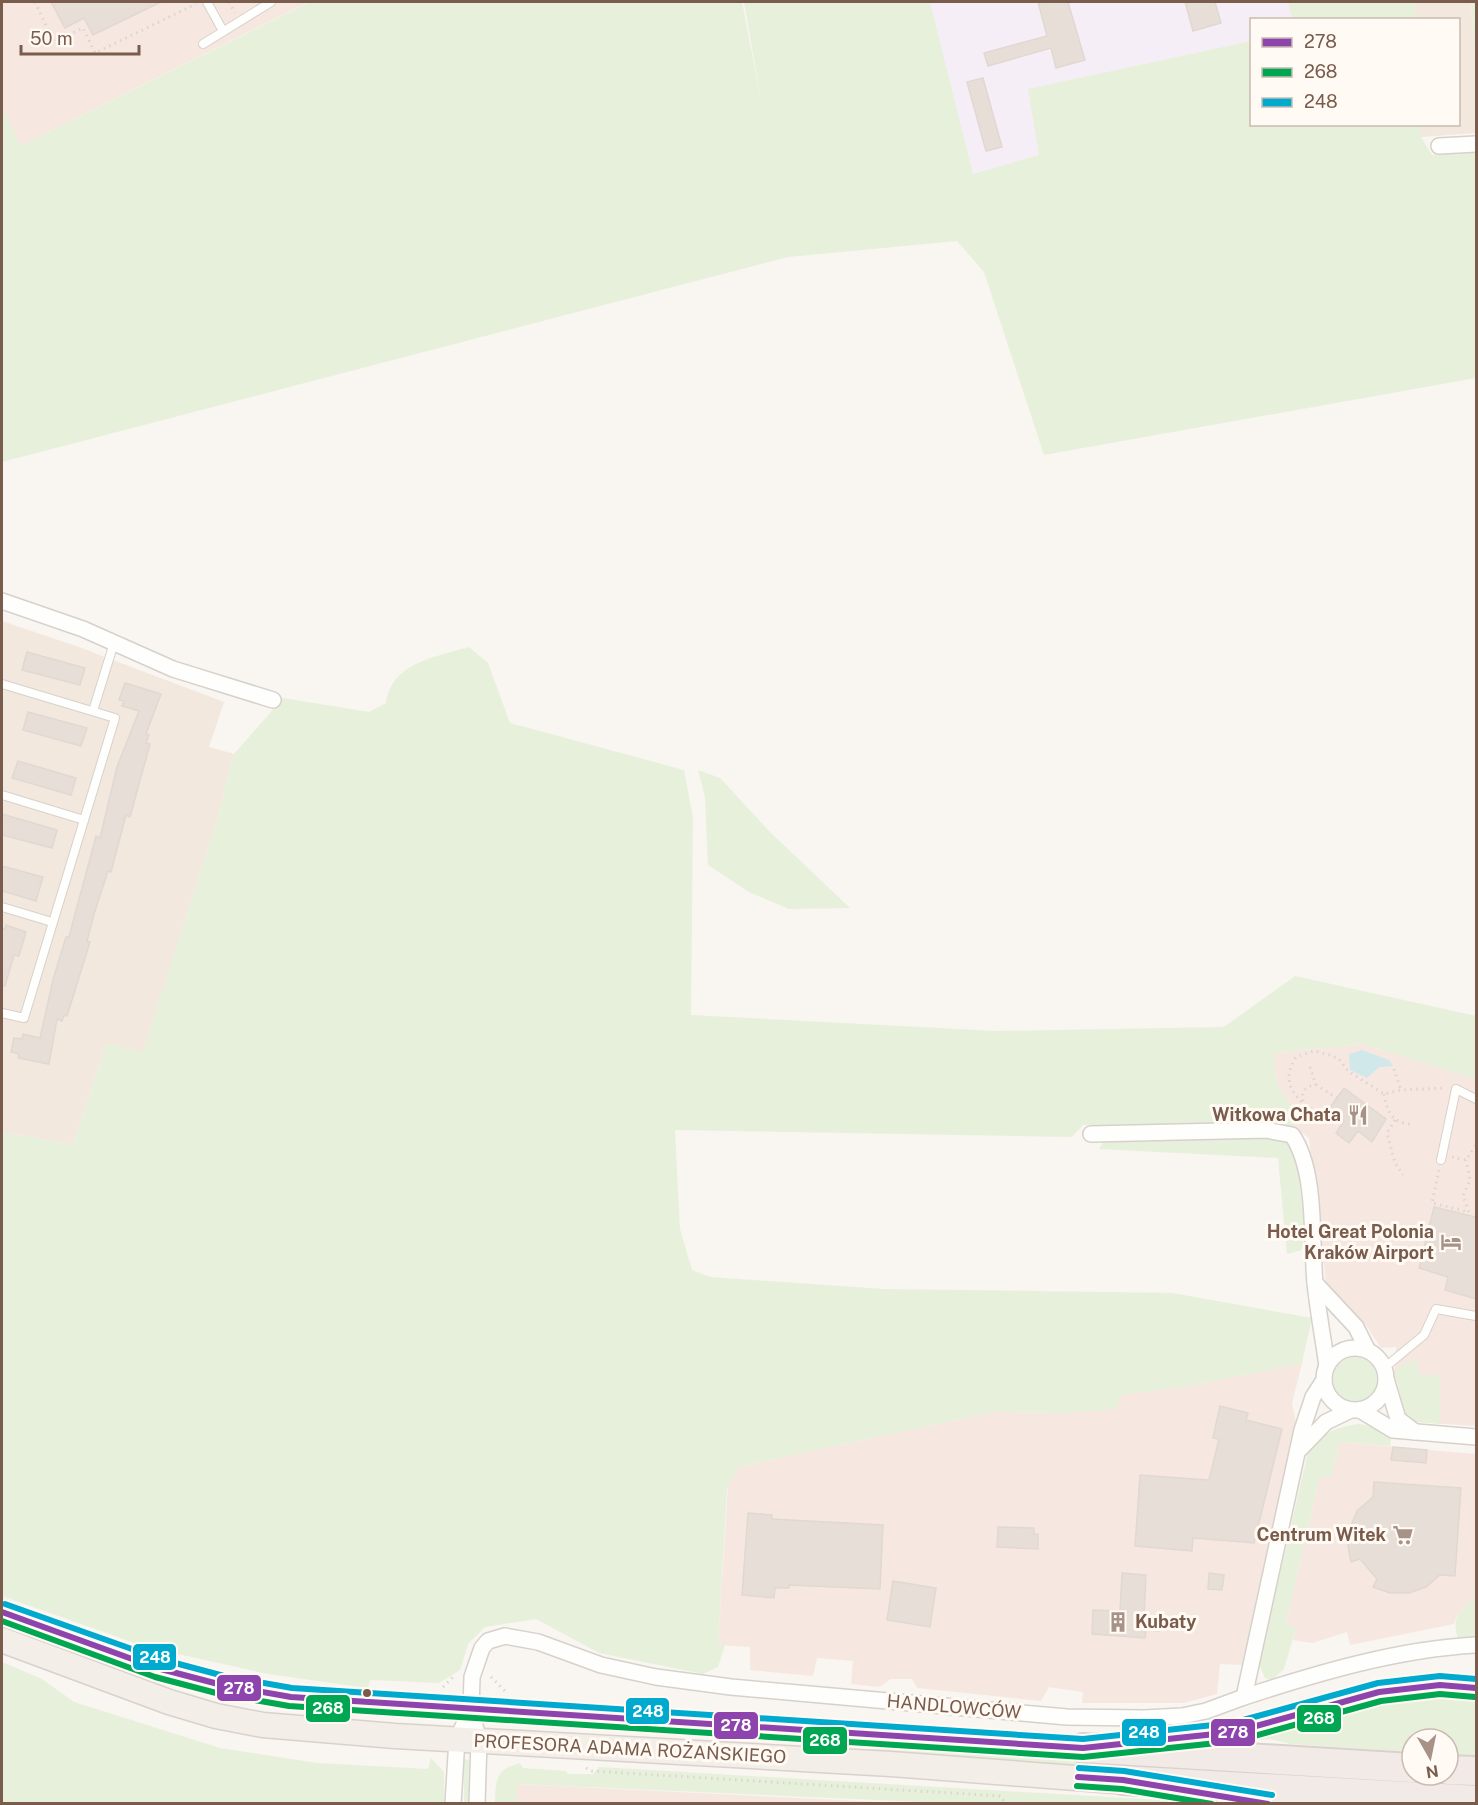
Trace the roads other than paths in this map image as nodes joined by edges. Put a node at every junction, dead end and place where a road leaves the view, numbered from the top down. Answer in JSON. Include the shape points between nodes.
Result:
{"nodes":[{"id":1,"x":203,"y":2,"type":"edge"},
{"id":2,"x":271,"y":2,"type":"edge"},
{"id":3,"x":223,"y":31,"type":"junction"},
{"id":4,"x":203,"y":44,"type":"dead end"},
{"id":5,"x":1476,"y":144,"type":"edge"},
{"id":6,"x":1439,"y":146,"type":"dead end"},
{"id":7,"x":2,"y":601,"type":"edge"},
{"id":8,"x":114,"y":643,"type":"junction"},
{"id":9,"x":2,"y":684,"type":"edge"},
{"id":10,"x":273,"y":700,"type":"dead end"},
{"id":11,"x":93,"y":711,"type":"junction"},
{"id":12,"x":2,"y":795,"type":"edge"},
{"id":13,"x":84,"y":820,"type":"junction"},
{"id":14,"x":2,"y":907,"type":"edge"},
{"id":15,"x":52,"y":922,"type":"junction"},
{"id":16,"x":2,"y":1013,"type":"edge"},
{"id":17,"x":1476,"y":1099,"type":"edge"},
{"id":18,"x":1091,"y":1134,"type":"dead end"},
{"id":19,"x":1441,"y":1158,"type":"road end"},
{"id":20,"x":1315,"y":1283,"type":"junction"},
{"id":21,"x":1476,"y":1316,"type":"edge"},
{"id":22,"x":1368,"y":1351,"type":"junction"},
{"id":23,"x":1325,"y":1373,"type":"junction"},
{"id":24,"x":1385,"y":1374,"type":"junction"},
{"id":25,"x":1355,"y":1410,"type":"junction"},
{"id":26,"x":1415,"y":1432,"type":"junction"},
{"id":27,"x":1476,"y":1437,"type":"edge"},
{"id":28,"x":1300,"y":1449,"type":"junction"},
{"id":29,"x":2,"y":1612,"type":"edge"},
{"id":30,"x":2,"y":1640,"type":"edge"},
{"id":31,"x":1476,"y":1646,"type":"edge"},
{"id":32,"x":1476,"y":1688,"type":"edge"},
{"id":33,"x":1244,"y":1697,"type":"junction"},
{"id":34,"x":471,"y":1710,"type":"junction"},
{"id":35,"x":468,"y":1740,"type":"junction"},
{"id":36,"x":1083,"y":1748,"type":"junction"},
{"id":37,"x":1400,"y":1767,"type":"edge"},
{"id":38,"x":1460,"y":1770,"type":"edge"},
{"id":39,"x":1476,"y":1771,"type":"edge"},
{"id":40,"x":1123,"y":1780,"type":"junction"},
{"id":41,"x":1476,"y":1800,"type":"edge"},
{"id":42,"x":453,"y":1803,"type":"edge"},
{"id":43,"x":477,"y":1803,"type":"edge"},
{"id":44,"x":1270,"y":1803,"type":"edge"}],
"edges":[{"from":1,"to":3,"type":"lane"},
{"from":2,"to":3,"type":"lane"},
{"from":3,"to":4,"type":"lane"},
{"from":5,"to":6,"type":"street"},
{"from":7,"to":8,"type":"street"},
{"from":8,"to":10,"type":"street","via":[[173,669]]},
{"from":8,"to":11,"type":"lane"},
{"from":9,"to":11,"type":"lane"},
{"from":11,"to":13,"type":"lane","via":[[115,718]]},
{"from":12,"to":13,"type":"lane"},
{"from":13,"to":15,"type":"lane"},
{"from":14,"to":15,"type":"lane"},
{"from":15,"to":16,"type":"lane","via":[[24,1018]]},
{"from":17,"to":19,"type":"lane","via":[[1456,1089]]},
{"from":18,"to":20,"type":"street","via":[[1266,1130],[1292,1135],[1306,1167]]},
{"from":20,"to":22,"type":"street","via":[[1356,1327]]},
{"from":20,"to":23,"type":"street"},
{"from":21,"to":24,"type":"lane","via":[[1436,1309],[1424,1335]]},
{"from":22,"to":23,"type":"street","via":[[1349,1349],[1332,1358]]},
{"from":22,"to":24,"type":"street"},
{"from":23,"to":25,"type":"street","via":[[1327,1394],[1333,1401]]},
{"from":23,"to":28,"type":"street","via":[[1302,1430]]},
{"from":24,"to":25,"type":"street","via":[[1381,1396]]},
{"from":24,"to":26,"type":"street","via":[[1398,1419]]},
{"from":25,"to":26,"type":"street","via":[[1393,1430]]},
{"from":25,"to":28,"type":"street","via":[[1326,1422]]},
{"from":26,"to":27,"type":"street"},
{"from":28,"to":33,"type":"street"},
{"from":29,"to":34,"type":"main road","name":"PROFESORA ADAMA ROŻAŃSKIEGO","via":[[158,1668],[222,1685],[291,1697]]},
{"from":30,"to":35,"type":"main road","name":"PROFESORA ADAMA ROŻAŃSKIEGO","via":[[216,1716],[263,1725]]},
{"from":31,"to":33,"type":"street","via":[[1379,1659]]},
{"from":32,"to":36,"type":"main road","name":"PROFESORA ADAMA ROŻAŃSKIEGO","via":[[1440,1685],[1379,1692],[1234,1732]]},
{"from":33,"to":34,"type":"street","name":"HANDLOWCÓW","via":[[1182,1716],[1067,1717],[656,1677],[505,1636],[488,1641],[477,1656]]},
{"from":34,"to":35,"type":"street","name":"HANDLOWCÓW"},
{"from":34,"to":35,"type":"street","name":"HANDLOWCÓW"},
{"from":34,"to":36,"type":"main road","name":"PROFESORA ADAMA ROŻAŃSKIEGO"},
{"from":35,"to":40,"type":"main road","name":"PROFESORA ADAMA ROŻAŃSKIEGO"},
{"from":35,"to":42,"type":"street"},
{"from":35,"to":43,"type":"street"},
{"from":36,"to":37,"type":"highway"},
{"from":38,"to":39,"type":"highway"},
{"from":40,"to":41,"type":"highway"},
{"from":40,"to":44,"type":"main road","name":"PROFESORA ADAMA ROŻAŃSKIEGO"}]}
